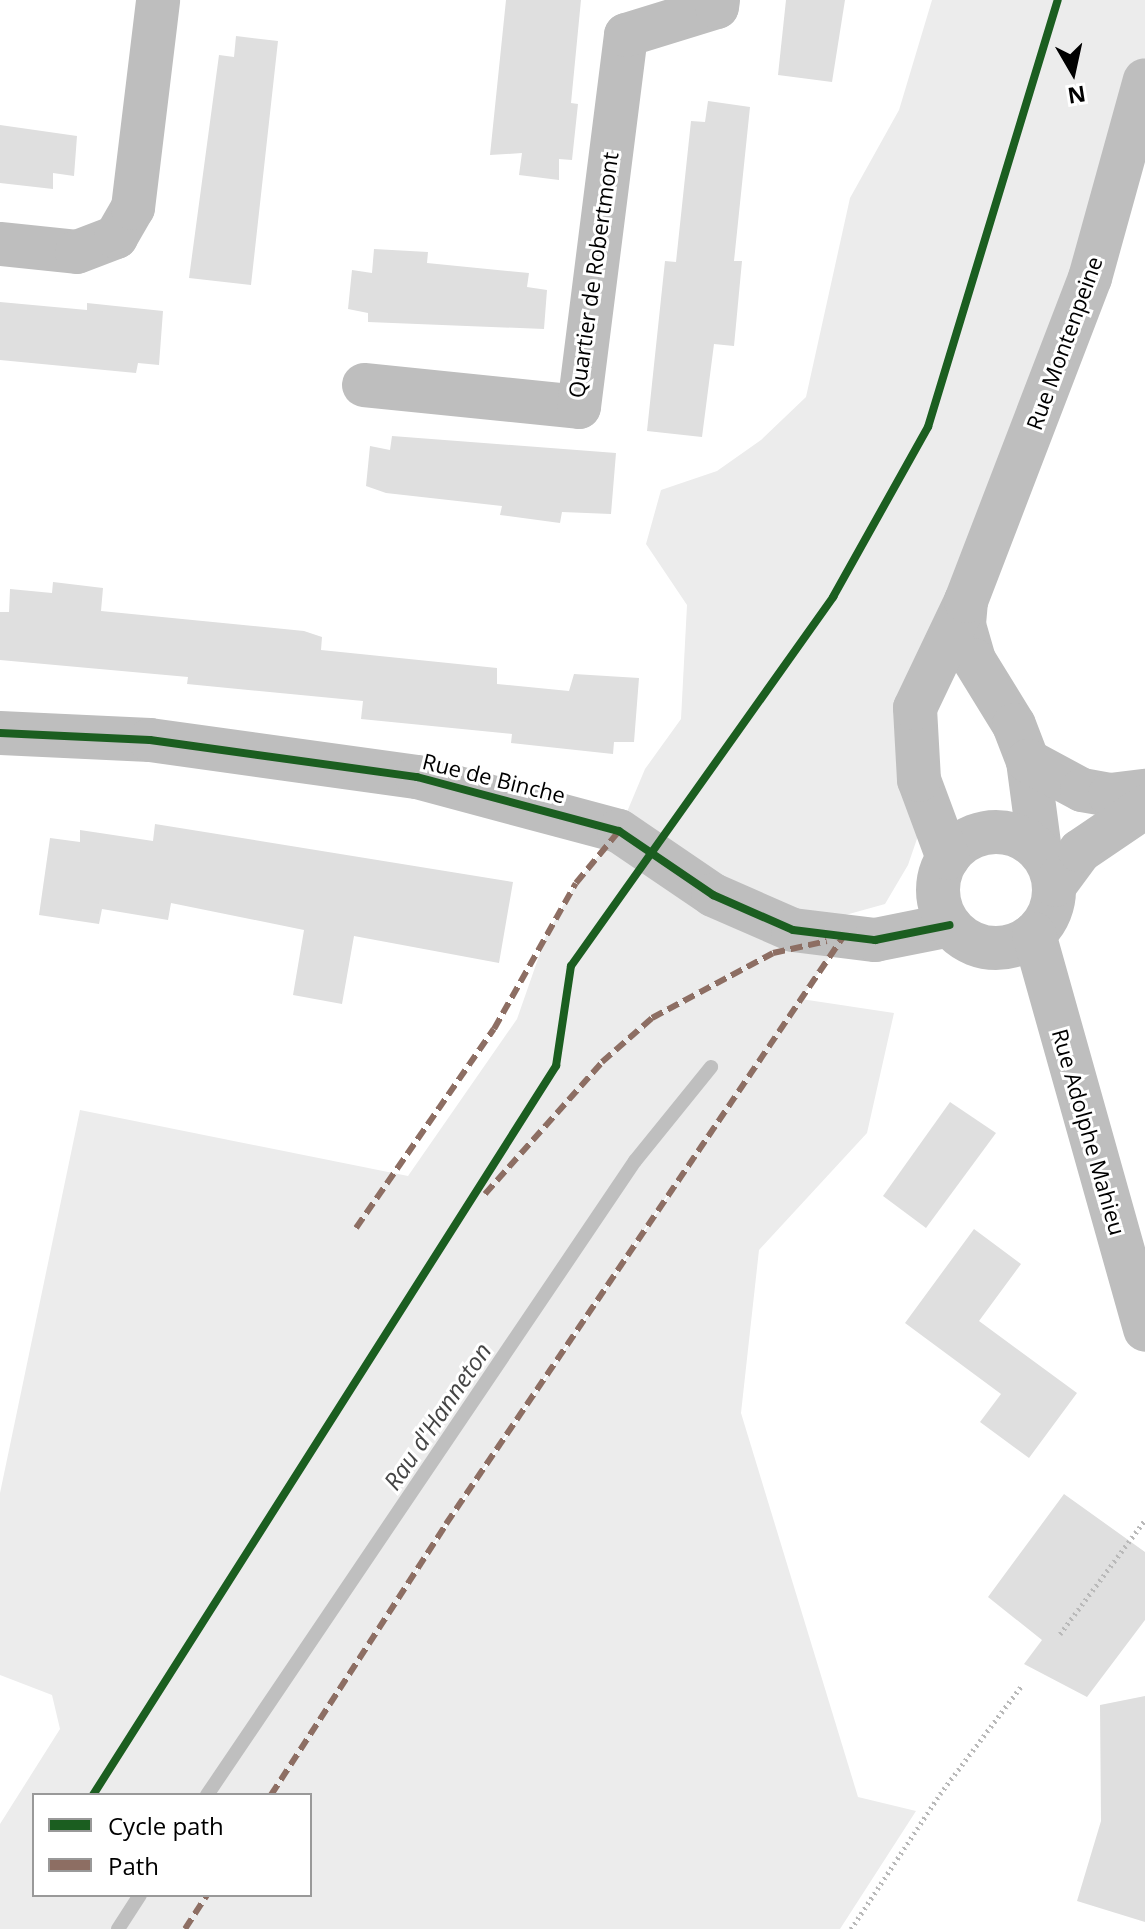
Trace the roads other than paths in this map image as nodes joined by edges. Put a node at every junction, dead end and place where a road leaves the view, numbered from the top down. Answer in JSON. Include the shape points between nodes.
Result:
{"nodes":[{"id":1,"x":158,"y":0,"type":"edge"},
{"id":2,"x":718,"y":0,"type":"edge"},
{"id":3,"x":1145,"y":80,"type":"edge"},
{"id":4,"x":0,"y":244,"type":"edge"},
{"id":5,"x":364,"y":385,"type":"dead end"},
{"id":6,"x":966,"y":601,"type":"junction"},
{"id":7,"x":0,"y":733,"type":"edge"},
{"id":8,"x":1028,"y":761,"type":"junction"},
{"id":9,"x":1145,"y":791,"type":"edge"},
{"id":10,"x":1145,"y":807,"type":"edge"},
{"id":11,"x":948,"y":858,"type":"junction"},
{"id":12,"x":1047,"y":868,"type":"junction"},
{"id":13,"x":950,"y":925,"type":"junction"},
{"id":14,"x":1034,"y":934,"type":"junction"},
{"id":15,"x":1145,"y":1330,"type":"edge"}],
"edges":[{"from":1,"to":4,"type":"street","via":[[133,208],[116,237],[77,252]]},
{"from":2,"to":5,"type":"street","name":"Quartier de Robertmont","via":[[717,7],[626,35],[579,407]]},
{"from":3,"to":6,"type":"street","name":"Rue Montenpeine","via":[[1090,278]]},
{"from":6,"to":8,"type":"street","name":"Rue Montenpeine","via":[[964,625],[974,660],[1014,725]]},
{"from":6,"to":11,"type":"street","name":"Rue Montenpeine","via":[[915,708],[919,780]]},
{"from":7,"to":13,"type":"street","name":"Rue de Binche","via":[[150,740],[417,777],[619,831],[713,895],[793,930],[875,940]]},
{"from":8,"to":9,"type":"street","via":[[1082,790],[1110,795]]},
{"from":8,"to":12,"type":"street","name":"Rue Montenpeine"},
{"from":10,"to":12,"type":"street"},
{"from":11,"to":12,"type":"street","via":[[961,843],[999,832]]},
{"from":11,"to":13,"type":"street","via":[[938,892]]},
{"from":12,"to":14,"type":"street","via":[[1053,904]]},
{"from":13,"to":14,"type":"street","via":[[980,946],[1017,944]]},
{"from":14,"to":15,"type":"street","name":"Rue Adolphe Mahieu"}]}
